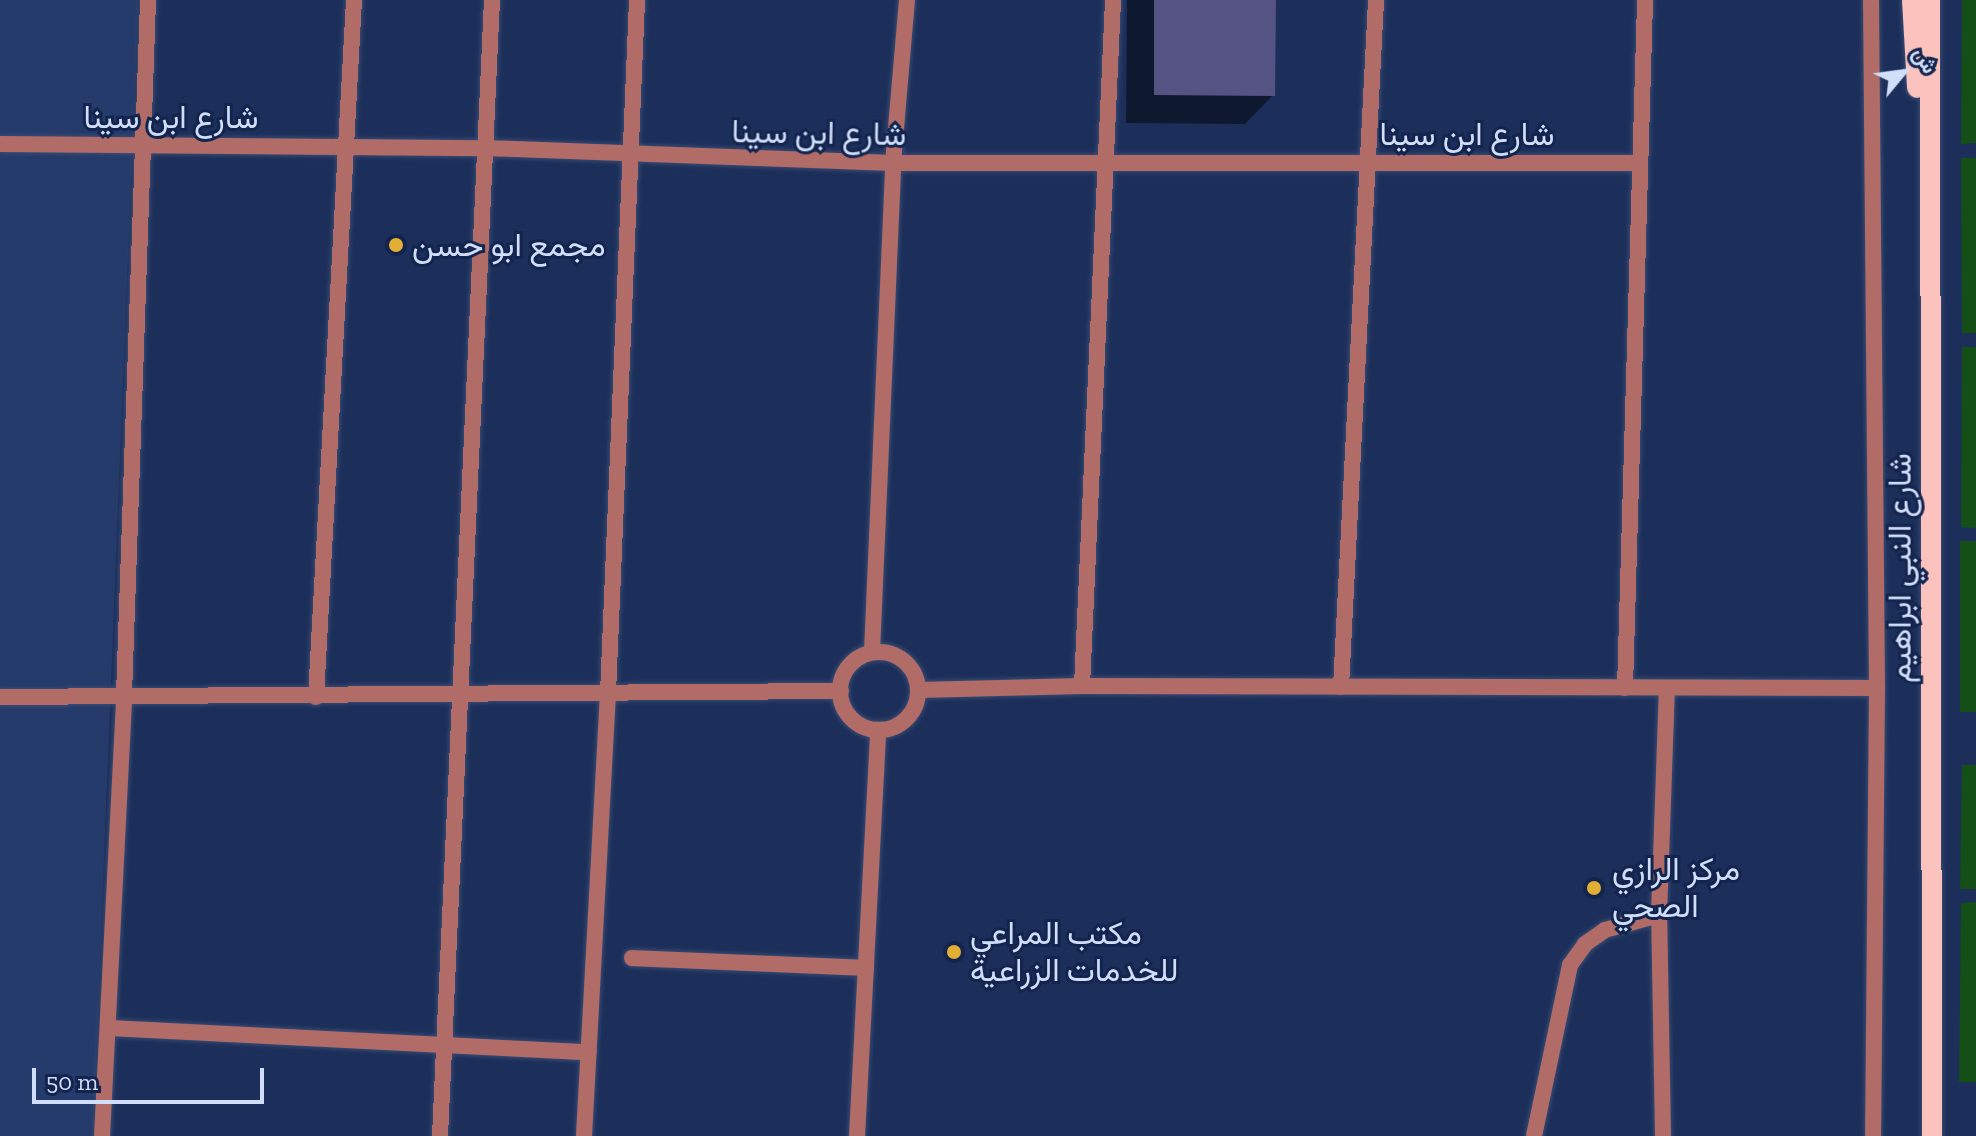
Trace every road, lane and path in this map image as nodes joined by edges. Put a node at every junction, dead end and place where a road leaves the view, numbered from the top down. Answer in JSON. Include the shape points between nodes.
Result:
{"nodes":[{"id":1,"x":148,"y":0,"type":"edge"},
{"id":2,"x":354,"y":0,"type":"edge"},
{"id":3,"x":492,"y":0,"type":"edge"},
{"id":4,"x":637,"y":0,"type":"edge"},
{"id":5,"x":907,"y":0,"type":"edge"},
{"id":6,"x":1113,"y":0,"type":"edge"},
{"id":7,"x":1376,"y":0,"type":"edge"},
{"id":8,"x":1645,"y":0,"type":"edge"},
{"id":9,"x":1871,"y":0,"type":"edge"},
{"id":10,"x":1912,"y":0,"type":"edge"},
{"id":11,"x":1930,"y":0,"type":"edge"},
{"id":12,"x":0,"y":144,"type":"edge"},
{"id":13,"x":143,"y":145,"type":"junction"},
{"id":14,"x":345,"y":146,"type":"junction"},
{"id":15,"x":485,"y":148,"type":"junction"},
{"id":16,"x":630,"y":155,"type":"junction"},
{"id":17,"x":1106,"y":162,"type":"junction"},
{"id":18,"x":1368,"y":162,"type":"junction"},
{"id":19,"x":893,"y":163,"type":"junction"},
{"id":20,"x":1638,"y":163,"type":"junction"},
{"id":21,"x":1929,"y":239,"type":"junction"},
{"id":22,"x":872,"y":652,"type":"junction"},
{"id":23,"x":1082,"y":686,"type":"junction"},
{"id":24,"x":1341,"y":687,"type":"junction"},
{"id":25,"x":1625,"y":688,"type":"junction"},
{"id":26,"x":1667,"y":688,"type":"junction"},
{"id":27,"x":1877,"y":688,"type":"junction"},
{"id":28,"x":918,"y":690,"type":"junction"},
{"id":29,"x":841,"y":691,"type":"junction"},
{"id":30,"x":608,"y":693,"type":"junction"},
{"id":31,"x":124,"y":695,"type":"junction"},
{"id":32,"x":460,"y":696,"type":"junction"},
{"id":33,"x":0,"y":697,"type":"edge"},
{"id":34,"x":316,"y":697,"type":"junction"},
{"id":35,"x":878,"y":730,"type":"junction"},
{"id":36,"x":1659,"y":915,"type":"junction"},
{"id":37,"x":632,"y":958,"type":"dead end"},
{"id":38,"x":866,"y":968,"type":"junction"},
{"id":39,"x":108,"y":1028,"type":"junction"},
{"id":40,"x":444,"y":1045,"type":"junction"},
{"id":41,"x":588,"y":1052,"type":"junction"},
{"id":42,"x":102,"y":1136,"type":"edge"},
{"id":43,"x":440,"y":1136,"type":"edge"},
{"id":44,"x":584,"y":1136,"type":"edge"},
{"id":45,"x":857,"y":1136,"type":"edge"},
{"id":46,"x":1534,"y":1136,"type":"edge"},
{"id":47,"x":1663,"y":1136,"type":"edge"},
{"id":48,"x":1873,"y":1136,"type":"edge"},
{"id":49,"x":1932,"y":1136,"type":"edge"}],
"edges":[{"from":1,"to":13,"type":"street"},
{"from":2,"to":14,"type":"street"},
{"from":3,"to":15,"type":"street"},
{"from":4,"to":16,"type":"street"},
{"from":5,"to":19,"type":"street"},
{"from":6,"to":17,"type":"street"},
{"from":7,"to":18,"type":"street"},
{"from":8,"to":20,"type":"street"},
{"from":9,"to":27,"type":"street"},
{"from":10,"to":21,"type":"main road"},
{"from":11,"to":21,"type":"main road","name":"شارع النبي ابراهيم"},
{"from":12,"to":13,"type":"street","name":"شارع ابن سينا"},
{"from":13,"to":14,"type":"street","name":"شارع ابن سينا"},
{"from":13,"to":31,"type":"street"},
{"from":14,"to":15,"type":"street","name":"شارع ابن سينا"},
{"from":14,"to":34,"type":"street"},
{"from":15,"to":16,"type":"street","name":"شارع ابن سينا"},
{"from":15,"to":32,"type":"street"},
{"from":16,"to":19,"type":"street","name":"شارع ابن سينا"},
{"from":16,"to":30,"type":"street"},
{"from":17,"to":18,"type":"street","name":"شارع ابن سينا"},
{"from":17,"to":19,"type":"street","name":"شارع ابن سينا"},
{"from":17,"to":23,"type":"street"},
{"from":18,"to":20,"type":"street","name":"شارع ابن سينا"},
{"from":18,"to":24,"type":"street"},
{"from":19,"to":22,"type":"street"},
{"from":20,"to":25,"type":"street"},
{"from":21,"to":49,"type":"main road","name":"شارع النبي ابراهيم"},
{"from":22,"to":28,"type":"street","via":[[905,661]]},
{"from":22,"to":29,"type":"street","via":[[850,665]]},
{"from":23,"to":24,"type":"street"},
{"from":23,"to":28,"type":"street"},
{"from":24,"to":25,"type":"street"},
{"from":25,"to":26,"type":"street"},
{"from":26,"to":27,"type":"street"},
{"from":26,"to":36,"type":"street"},
{"from":27,"to":48,"type":"street"},
{"from":28,"to":35,"type":"street","via":[[909,717]]},
{"from":29,"to":30,"type":"street"},
{"from":29,"to":35,"type":"street","via":[[854,720]]},
{"from":30,"to":32,"type":"street"},
{"from":30,"to":41,"type":"street"},
{"from":31,"to":33,"type":"street"},
{"from":31,"to":34,"type":"street"},
{"from":31,"to":39,"type":"street"},
{"from":32,"to":34,"type":"street"},
{"from":32,"to":40,"type":"street"},
{"from":35,"to":38,"type":"street"},
{"from":36,"to":46,"type":"street","via":[[1605,930],[1585,944],[1570,965]]},
{"from":36,"to":47,"type":"street"},
{"from":37,"to":38,"type":"street"},
{"from":38,"to":45,"type":"street"},
{"from":39,"to":40,"type":"street"},
{"from":39,"to":42,"type":"street"},
{"from":40,"to":41,"type":"street"},
{"from":40,"to":43,"type":"street"},
{"from":41,"to":44,"type":"street"}]}
